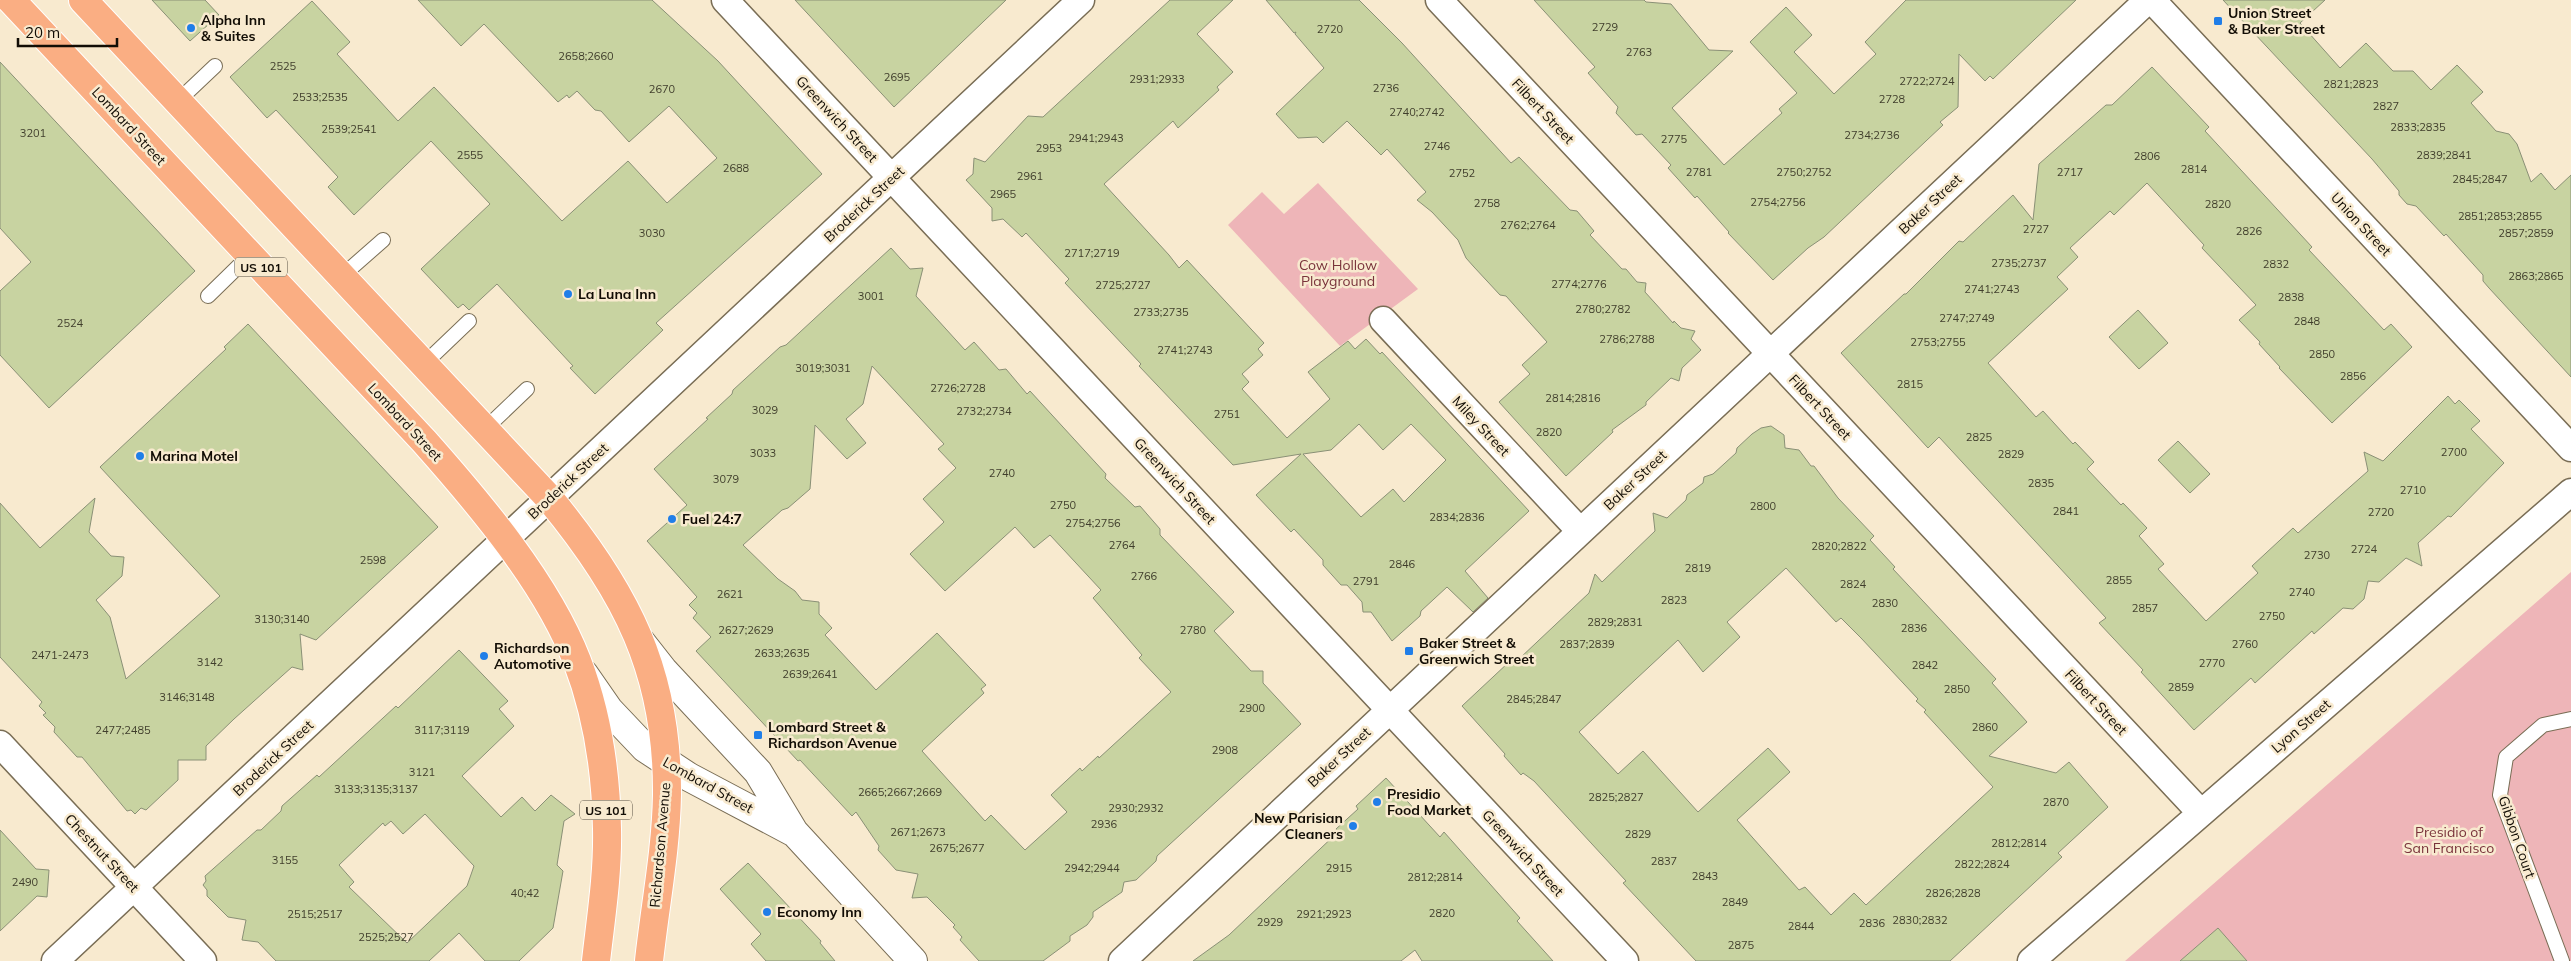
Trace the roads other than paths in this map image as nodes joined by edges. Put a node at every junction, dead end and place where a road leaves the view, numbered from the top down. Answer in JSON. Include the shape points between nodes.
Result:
{"nodes":[{"id":1,"x":11,"y":0,"type":"edge"},
{"id":2,"x":83,"y":0,"type":"edge"},
{"id":3,"x":725,"y":0,"type":"edge"},
{"id":4,"x":1081,"y":0,"type":"edge"},
{"id":5,"x":1439,"y":0,"type":"edge"},
{"id":6,"x":2150,"y":0,"type":"edge"},
{"id":7,"x":215,"y":66,"type":"dead end"},
{"id":8,"x":178,"y":101,"type":"junction"},
{"id":9,"x":891,"y":178,"type":"junction"},
{"id":10,"x":383,"y":240,"type":"dead end"},
{"id":11,"x":250,"y":255,"type":"junction"},
{"id":12,"x":342,"y":276,"type":"junction"},
{"id":13,"x":208,"y":296,"type":"dead end"},
{"id":14,"x":1383,"y":320,"type":"dead end"},
{"id":15,"x":469,"y":321,"type":"dead end"},
{"id":16,"x":1770,"y":354,"type":"junction"},
{"id":17,"x":424,"y":364,"type":"junction"},
{"id":18,"x":528,"y":389,"type":"dead end"},
{"id":19,"x":484,"y":430,"type":"junction"},
{"id":20,"x":2571,"y":448,"type":"edge"},
{"id":21,"x":2571,"y":492,"type":"edge"},
{"id":22,"x":549,"y":498,"type":"junction"},
{"id":23,"x":1580,"y":531,"type":"junction"},
{"id":24,"x":504,"y":540,"type":"junction"},
{"id":25,"x":641,"y":642,"type":"junction"},
{"id":26,"x":577,"y":662,"type":"junction"},
{"id":27,"x":1389,"y":710,"type":"junction"},
{"id":28,"x":2571,"y":719,"type":"edge"},
{"id":29,"x":0,"y":744,"type":"edge"},
{"id":30,"x":666,"y":763,"type":"junction"},
{"id":31,"x":2200,"y":813,"type":"junction"},
{"id":32,"x":794,"y":832,"type":"junction"},
{"id":33,"x":134,"y":887,"type":"junction"},
{"id":34,"x":55,"y":961,"type":"edge"},
{"id":35,"x":203,"y":961,"type":"edge"},
{"id":36,"x":596,"y":961,"type":"edge"},
{"id":37,"x":648,"y":961,"type":"edge"},
{"id":38,"x":913,"y":961,"type":"edge"},
{"id":39,"x":1122,"y":961,"type":"edge"},
{"id":40,"x":1625,"y":961,"type":"edge"},
{"id":41,"x":2031,"y":961,"type":"edge"},
{"id":42,"x":2562,"y":961,"type":"edge"}],
"edges":[{"from":1,"to":11,"type":"highway","name":"Lombard Street","number":"US 101"},
{"from":2,"to":8,"type":"highway","name":"Lombard Street"},
{"from":3,"to":9,"type":"street","name":"Greenwich Street"},
{"from":4,"to":9,"type":"street","name":"Broderick Street"},
{"from":5,"to":16,"type":"street","name":"Filbert Street"},
{"from":6,"to":16,"type":"street","name":"Baker Street"},
{"from":6,"to":20,"type":"street","name":"Union Street"},
{"from":7,"to":8,"type":"lane"},
{"from":8,"to":12,"type":"highway","name":"Lombard Street"},
{"from":9,"to":22,"type":"street","name":"Broderick Street"},
{"from":9,"to":27,"type":"street","name":"Greenwich Street"},
{"from":10,"to":12,"type":"lane"},
{"from":11,"to":13,"type":"lane"},
{"from":11,"to":24,"type":"highway","name":"Lombard Street","number":"US 101","via":[[424,441]]},
{"from":12,"to":17,"type":"highway","name":"Lombard Street"},
{"from":14,"to":23,"type":"street","name":"Miley Street"},
{"from":15,"to":17,"type":"lane"},
{"from":16,"to":23,"type":"street","name":"Baker Street"},
{"from":16,"to":31,"type":"street","name":"Filbert Street"},
{"from":17,"to":19,"type":"highway","name":"Lombard Street"},
{"from":18,"to":19,"type":"lane"},
{"from":19,"to":22,"type":"highway","name":"Lombard Street"},
{"from":21,"to":31,"type":"street","name":"Lyon Street"},
{"from":22,"to":24,"type":"street","name":"Broderick Street"},
{"from":22,"to":25,"type":"highway","name":"Lombard Street","via":[[580,535],[611,581]]},
{"from":23,"to":27,"type":"street","name":"Baker Street"},
{"from":24,"to":26,"type":"highway","name":"Lombard Street","number":"US 101","via":[[547,603]]},
{"from":24,"to":33,"type":"street","name":"Broderick Street"},
{"from":25,"to":30,"type":"highway","name":"Richardson Avenue","via":[[658,701]]},
{"from":25,"to":32,"type":"street","name":"Lombard Street","via":[[758,772]]},
{"from":26,"to":30,"type":"street","name":"Lombard Street","via":[[625,729]]},
{"from":26,"to":36,"type":"highway","number":"US 101","via":[[596,731],[607,828],[605,888]]},
{"from":27,"to":39,"type":"street","name":"Baker Street"},
{"from":27,"to":40,"type":"street","name":"Greenwich Street"},
{"from":28,"to":42,"type":"lane","name":"Gibbon Court","via":[[2542,725],[2506,757],[2500,795]]},
{"from":29,"to":33,"type":"street","name":"Chestnut Street"},
{"from":30,"to":32,"type":"street","name":"Lombard Street"},
{"from":30,"to":37,"type":"highway","name":"Richardson Avenue","via":[[664,826]]},
{"from":31,"to":41,"type":"street","name":"Lyon Street"},
{"from":32,"to":38,"type":"street","name":"Lombard Street"},
{"from":33,"to":34,"type":"street","name":"Broderick Street"},
{"from":33,"to":35,"type":"street","name":"Chestnut Street"}]}
